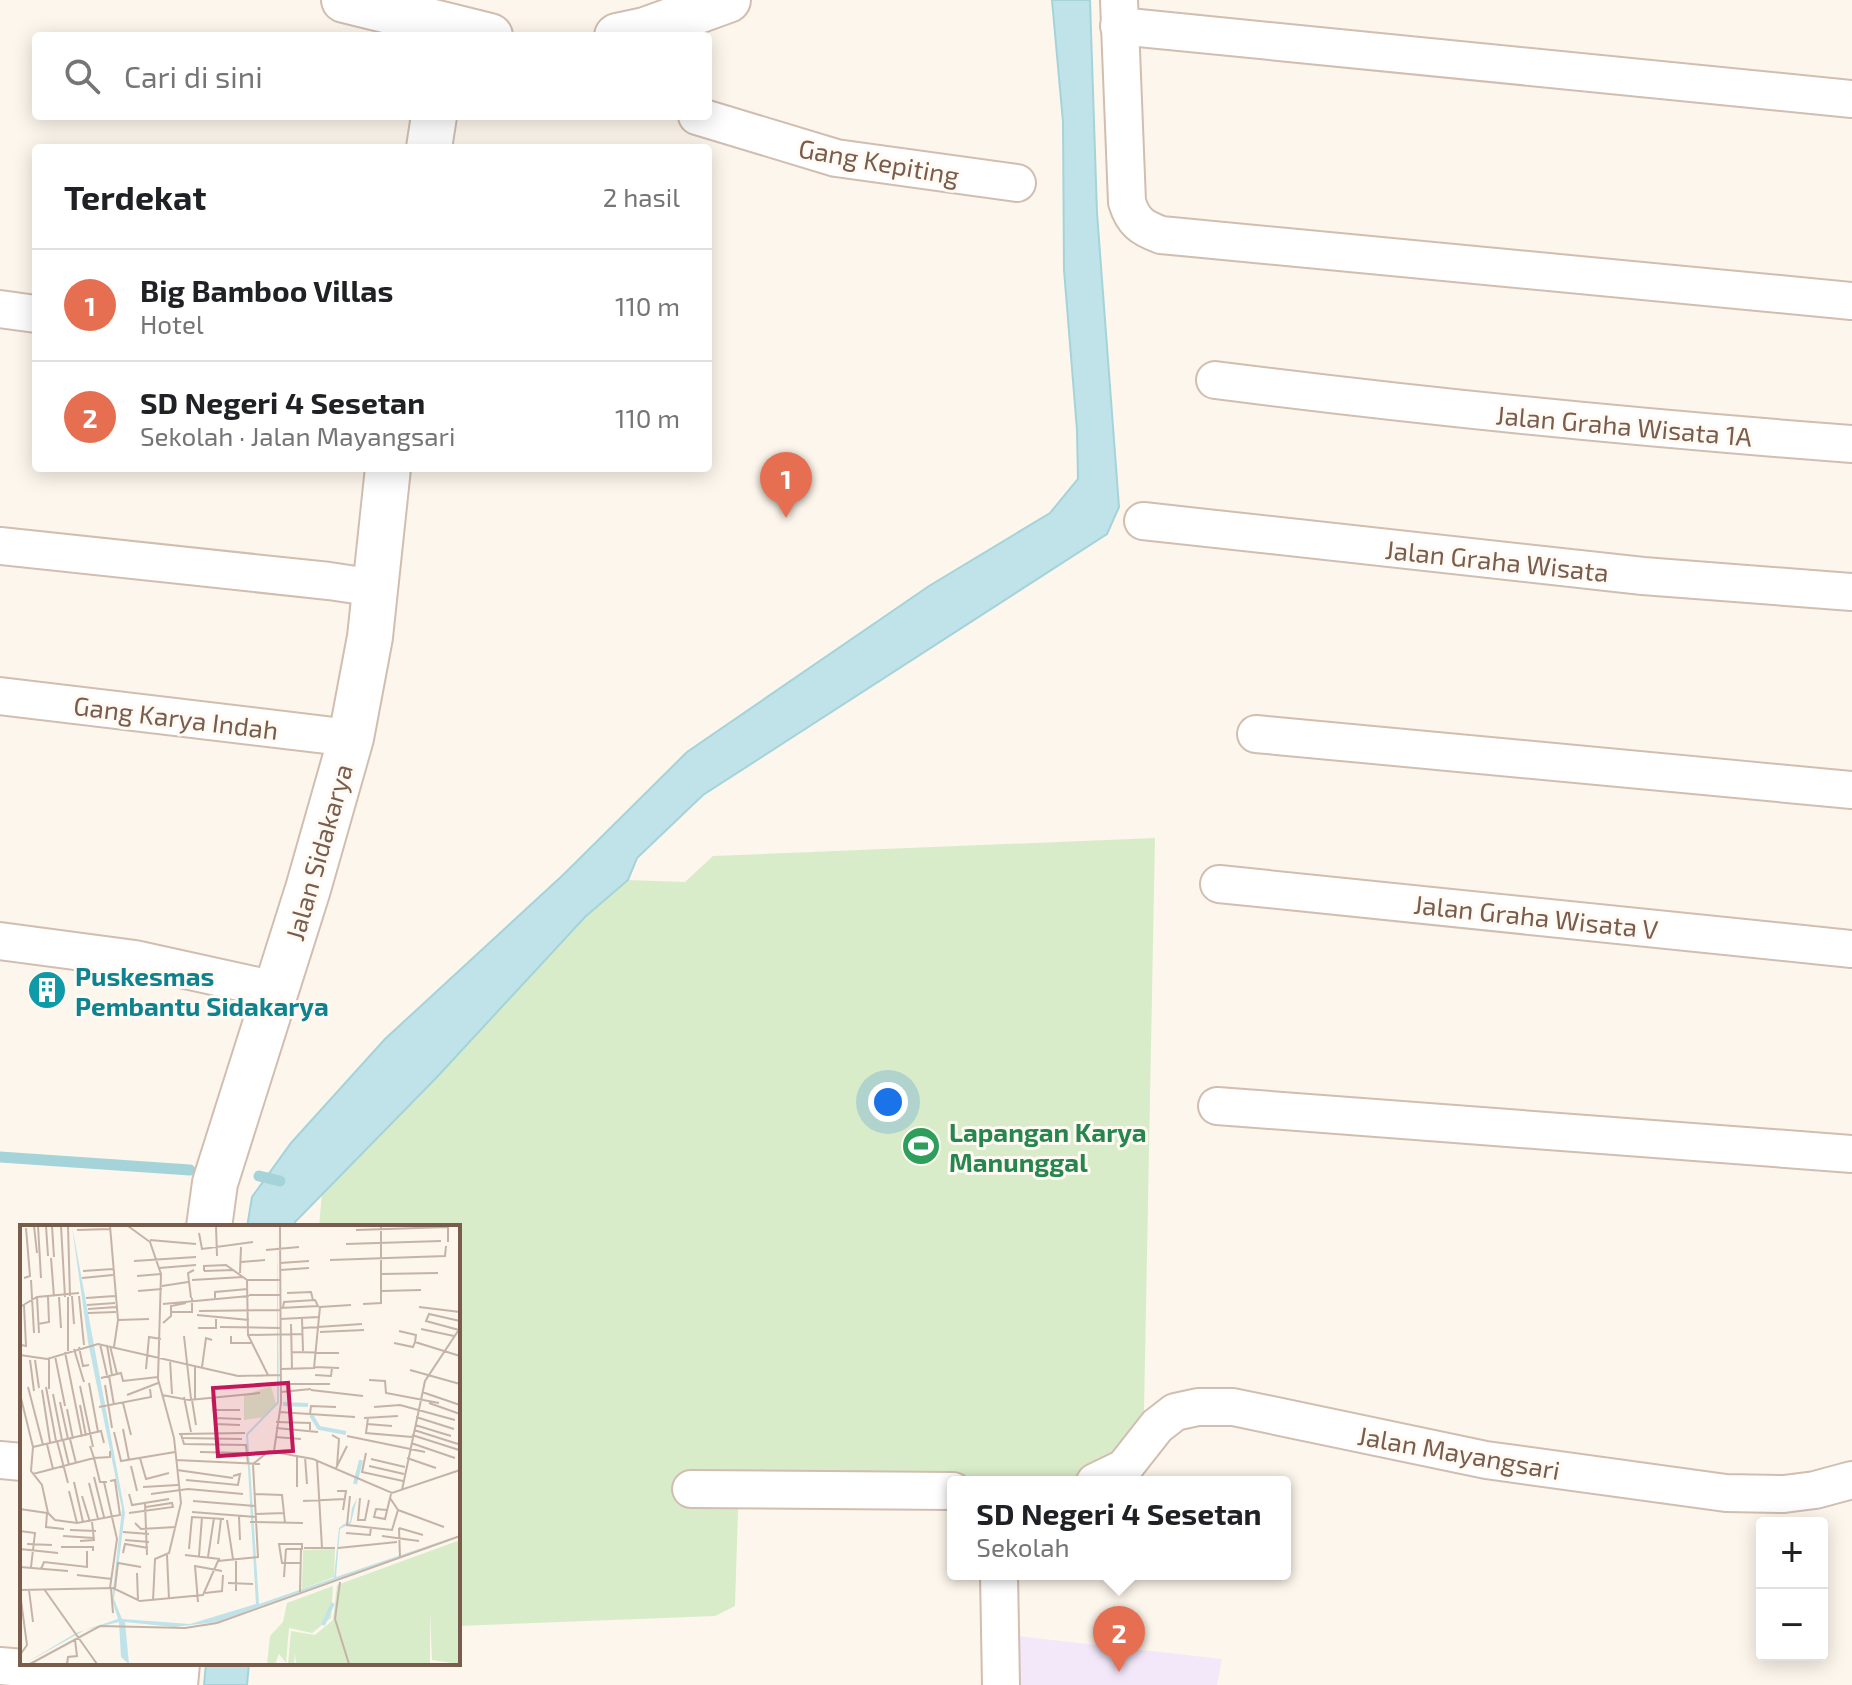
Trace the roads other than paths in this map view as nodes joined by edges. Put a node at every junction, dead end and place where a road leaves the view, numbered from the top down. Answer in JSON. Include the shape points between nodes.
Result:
{"nodes":[{"id":1,"x":344,"y":0,"type":"edge"},
{"id":2,"x":710,"y":3,"type":"edge"},
{"id":3,"x":1119,"y":13,"type":"edge"},
{"id":4,"x":447,"y":31,"type":"edge"},
{"id":5,"x":636,"y":32,"type":"edge"},
{"id":6,"x":1852,"y":99,"type":"edge"},
{"id":7,"x":433,"y":120,"type":"edge"},
{"id":8,"x":710,"y":120,"type":"edge"},
{"id":9,"x":430,"y":144,"type":"edge"},
{"id":10,"x":1017,"y":183,"type":"dead end"},
{"id":11,"x":1852,"y":301,"type":"edge"},
{"id":12,"x":0,"y":309,"type":"edge"},
{"id":13,"x":32,"y":313,"type":"edge"},
{"id":14,"x":1215,"y":380,"type":"dead end"},
{"id":15,"x":1852,"y":444,"type":"edge"},
{"id":16,"x":388,"y":472,"type":"edge"},
{"id":17,"x":1143,"y":521,"type":"dead end"},
{"id":18,"x":0,"y":546,"type":"edge"},
{"id":19,"x":376,"y":588,"type":"junction"},
{"id":20,"x":1852,"y":592,"type":"edge"},
{"id":21,"x":0,"y":696,"type":"edge"},
{"id":22,"x":1256,"y":734,"type":"dead end"},
{"id":23,"x":351,"y":738,"type":"junction"},
{"id":24,"x":1852,"y":790,"type":"edge"},
{"id":25,"x":1219,"y":884,"type":"dead end"},
{"id":26,"x":0,"y":941,"type":"edge"},
{"id":27,"x":1852,"y":949,"type":"edge"},
{"id":28,"x":276,"y":990,"type":"junction"},
{"id":29,"x":1217,"y":1106,"type":"dead end"},
{"id":30,"x":1852,"y":1154,"type":"edge"},
{"id":31,"x":209,"y":1225,"type":"edge"},
{"id":32,"x":0,"y":1460,"type":"edge"},
{"id":33,"x":20,"y":1462,"type":"edge"},
{"id":34,"x":1107,"y":1476,"type":"edge"},
{"id":35,"x":1852,"y":1480,"type":"edge"},
{"id":36,"x":691,"y":1489,"type":"dead end"},
{"id":37,"x":947,"y":1491,"type":"edge"},
{"id":38,"x":999,"y":1580,"type":"edge"},
{"id":39,"x":0,"y":1666,"type":"edge"},
{"id":40,"x":176,"y":1676,"type":"edge"},
{"id":41,"x":1001,"y":1685,"type":"edge"}],
"edges":[{"from":1,"to":4,"type":"street"},
{"from":2,"to":5,"type":"street"},
{"from":3,"to":6,"type":"street"},
{"from":3,"to":11,"type":"street","via":[[1127,202],[1143,228],[1161,235]]},
{"from":7,"to":9,"type":"street"},
{"from":8,"to":10,"type":"street","name":"Gang Kepiting","via":[[836,158]]},
{"from":12,"to":13,"type":"street"},
{"from":14,"to":15,"type":"street","name":"Jalan Graha Wisata 1A","via":[[1661,430]]},
{"from":16,"to":19,"type":"street","name":"Jalan Sidakarya"},
{"from":17,"to":20,"type":"street","name":"Jalan Graha Wisata","via":[[1643,576]]},
{"from":18,"to":19,"type":"street"},
{"from":19,"to":23,"type":"street","name":"Jalan Sidakarya"},
{"from":21,"to":23,"type":"street","name":"Gang Karya Indah"},
{"from":22,"to":24,"type":"street"},
{"from":23,"to":28,"type":"street","name":"Jalan Sidakarya"},
{"from":25,"to":27,"type":"street","name":"Jalan Graha Wisata V"},
{"from":26,"to":28,"type":"street","via":[[135,959]]},
{"from":28,"to":31,"type":"street","name":"Jalan Sidakarya","via":[[215,1183]]},
{"from":29,"to":30,"type":"street"},
{"from":32,"to":33,"type":"street"},
{"from":34,"to":35,"type":"street","name":"Jalan Mayangsari","via":[[1124,1468],[1175,1412],[1233,1407],[1486,1460],[1726,1493],[1784,1494]]},
{"from":36,"to":37,"type":"street"},
{"from":38,"to":41,"type":"street"},
{"from":39,"to":40,"type":"street"}]}
